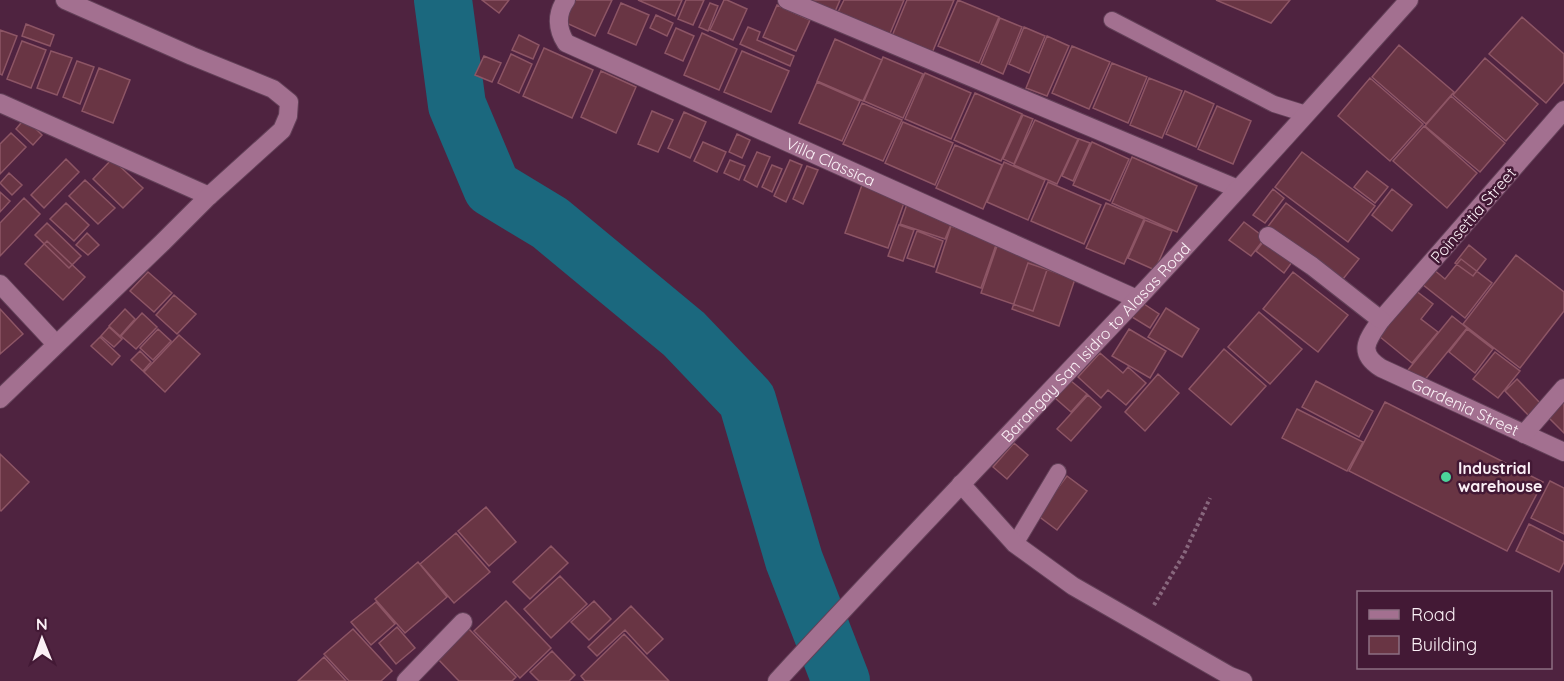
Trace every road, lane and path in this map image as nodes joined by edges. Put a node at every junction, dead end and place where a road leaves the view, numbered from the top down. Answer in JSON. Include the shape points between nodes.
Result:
{"nodes":[{"id":1,"x":65,"y":0,"type":"edge"},
{"id":2,"x":566,"y":0,"type":"edge"},
{"id":3,"x":787,"y":0,"type":"edge"},
{"id":4,"x":1409,"y":0,"type":"edge"},
{"id":5,"x":1112,"y":20,"type":"dead end"},
{"id":6,"x":0,"y":104,"type":"edge"},
{"id":7,"x":1564,"y":110,"type":"edge"},
{"id":8,"x":1306,"y":114,"type":"junction"},
{"id":9,"x":1238,"y":189,"type":"junction"},
{"id":10,"x":209,"y":196,"type":"junction"},
{"id":11,"x":1268,"y":237,"type":"dead end"},
{"id":12,"x":0,"y":284,"type":"edge"},
{"id":13,"x":1137,"y":299,"type":"junction"},
{"id":14,"x":1381,"y":320,"type":"junction"},
{"id":15,"x":56,"y":344,"type":"junction"},
{"id":16,"x":1368,"y":357,"type":"joint"},
{"id":17,"x":1564,"y":388,"type":"edge"},
{"id":18,"x":0,"y":399,"type":"edge"},
{"id":19,"x":1524,"y":434,"type":"junction"},
{"id":20,"x":1564,"y":452,"type":"edge"},
{"id":21,"x":1058,"y":472,"type":"dead end"},
{"id":22,"x":961,"y":484,"type":"junction"},
{"id":23,"x":1209,"y":498,"type":"dead end"},
{"id":24,"x":1015,"y":544,"type":"junction"},
{"id":25,"x":463,"y":622,"type":"dead end"},
{"id":26,"x":1142,"y":627,"type":"junction"},
{"id":27,"x":1234,"y":679,"type":"edge"},
{"id":28,"x":409,"y":680,"type":"edge"},
{"id":29,"x":777,"y":681,"type":"edge"}],
"edges":[{"from":1,"to":10,"type":"street","via":[[273,89],[289,102],[282,129]]},
{"from":2,"to":13,"type":"street","name":"Villa Classica","via":[[558,21],[566,43]]},
{"from":3,"to":9,"type":"street"},
{"from":4,"to":8,"type":"street","name":"Barangay San Isidro to Alasas Road"},
{"from":5,"to":8,"type":"lane","via":[[1274,104]]},
{"from":6,"to":10,"type":"street"},
{"from":7,"to":14,"type":"street","name":"Poinsettia Street"},
{"from":8,"to":9,"type":"street","name":"Barangay San Isidro to Alasas Road"},
{"from":9,"to":13,"type":"street","name":"Barangay San Isidro to Alasas Road"},
{"from":10,"to":15,"type":"street"},
{"from":11,"to":14,"type":"street"},
{"from":12,"to":15,"type":"street"},
{"from":13,"to":22,"type":"street","name":"Barangay San Isidro to Alasas Road"},
{"from":14,"to":16,"type":"street","name":"Poinsettia Street","via":[[1368,340]]},
{"from":15,"to":18,"type":"street"},
{"from":16,"to":19,"type":"street","name":"Gardenia Street","via":[[1381,368]]},
{"from":17,"to":19,"type":"street"},
{"from":19,"to":20,"type":"street","name":"Gardenia Street"},
{"from":21,"to":24,"type":"lane"},
{"from":22,"to":24,"type":"street"},
{"from":22,"to":29,"type":"street","name":"Barangay San Isidro to Alasas Road"},
{"from":23,"to":26,"type":"path","via":[[1184,554]]},
{"from":24,"to":26,"type":"street","via":[[1073,586]]},
{"from":25,"to":28,"type":"street"},
{"from":26,"to":27,"type":"street"}]}
